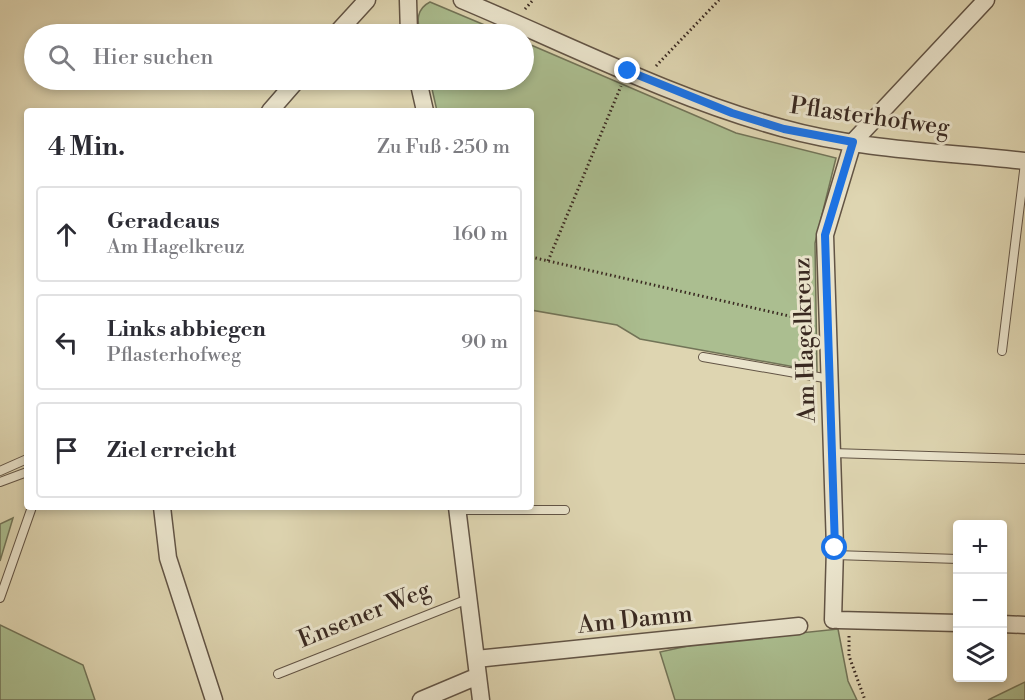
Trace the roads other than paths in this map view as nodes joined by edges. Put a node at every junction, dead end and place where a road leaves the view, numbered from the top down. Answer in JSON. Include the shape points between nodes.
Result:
{"nodes":[{"id":1,"x":367,"y":0,"type":"edge"},
{"id":2,"x":408,"y":0,"type":"edge"},
{"id":3,"x":462,"y":0,"type":"edge"},
{"id":4,"x":986,"y":0,"type":"edge"},
{"id":5,"x":345,"y":24,"type":"edge"},
{"id":6,"x":409,"y":24,"type":"edge"},
{"id":7,"x":518,"y":24,"type":"edge"},
{"id":8,"x":534,"y":31,"type":"edge"},
{"id":9,"x":288,"y":90,"type":"edge"},
{"id":10,"x":420,"y":90,"type":"edge"},
{"id":11,"x":273,"y":108,"type":"edge"},
{"id":12,"x":424,"y":108,"type":"edge"},
{"id":13,"x":853,"y":142,"type":"junction"},
{"id":14,"x":1025,"y":162,"type":"edge"},
{"id":15,"x":1002,"y":351,"type":"dead end"},
{"id":16,"x":703,"y":357,"type":"dead end"},
{"id":17,"x":830,"y":379,"type":"junction"},
{"id":18,"x":832,"y":453,"type":"junction"},
{"id":19,"x":1025,"y":459,"type":"edge"},
{"id":20,"x":24,"y":460,"type":"edge"},
{"id":21,"x":0,"y":471,"type":"edge"},
{"id":22,"x":24,"y":473,"type":"edge"},
{"id":23,"x":0,"y":482,"type":"edge"},
{"id":24,"x":31,"y":510,"type":"edge"},
{"id":25,"x":162,"y":510,"type":"edge"},
{"id":26,"x":457,"y":510,"type":"edge"},
{"id":27,"x":534,"y":510,"type":"edge"},
{"id":28,"x":566,"y":510,"type":"dead end"},
{"id":29,"x":835,"y":555,"type":"junction"},
{"id":30,"x":953,"y":559,"type":"edge"},
{"id":31,"x":0,"y":598,"type":"edge"},
{"id":32,"x":468,"y":598,"type":"junction"},
{"id":33,"x":953,"y":623,"type":"edge"},
{"id":34,"x":1007,"y":624,"type":"edge"},
{"id":35,"x":1025,"y":625,"type":"edge"},
{"id":36,"x":799,"y":626,"type":"dead end"},
{"id":37,"x":476,"y":659,"type":"junction"},
{"id":38,"x":278,"y":674,"type":"dead end"},
{"id":39,"x":478,"y":676,"type":"junction"},
{"id":40,"x":214,"y":700,"type":"edge"},
{"id":41,"x":421,"y":700,"type":"edge"},
{"id":42,"x":481,"y":700,"type":"edge"}],
"edges":[{"from":1,"to":5,"type":"street"},
{"from":2,"to":6,"type":"street"},
{"from":3,"to":7,"type":"street","name":"Pflasterhofweg"},
{"from":4,"to":13,"type":"street","name":"Am Hagelkreuz"},
{"from":8,"to":13,"type":"street","name":"Pflasterhofweg","via":[[742,116],[784,129]]},
{"from":9,"to":11,"type":"street"},
{"from":10,"to":12,"type":"street"},
{"from":13,"to":14,"type":"street","name":"Pflasterhofweg"},
{"from":13,"to":17,"type":"street","name":"Am Hagelkreuz","via":[[825,235]]},
{"from":14,"to":15,"type":"lane","name":"Pflasterhofweg"},
{"from":16,"to":17,"type":"lane"},
{"from":17,"to":18,"type":"street","name":"Am Hagelkreuz"},
{"from":18,"to":19,"type":"lane"},
{"from":18,"to":29,"type":"street","name":"Am Hagelkreuz"},
{"from":20,"to":21,"type":"lane"},
{"from":22,"to":23,"type":"lane"},
{"from":24,"to":31,"type":"lane"},
{"from":25,"to":40,"type":"street","via":[[168,558]]},
{"from":26,"to":32,"type":"street","name":"Ensener Weg"},
{"from":27,"to":28,"type":"lane"},
{"from":29,"to":30,"type":"lane"},
{"from":29,"to":33,"type":"street","name":"Am Hagelkreuz","via":[[840,620]]},
{"from":32,"to":37,"type":"street","name":"Ensener Weg"},
{"from":32,"to":38,"type":"lane","name":"Ensener Weg"},
{"from":34,"to":35,"type":"street"},
{"from":36,"to":37,"type":"street","name":"Am Damm"},
{"from":37,"to":39,"type":"street","name":"Ensener Weg"},
{"from":39,"to":41,"type":"street"},
{"from":39,"to":42,"type":"street","name":"Ensener Weg"}]}
